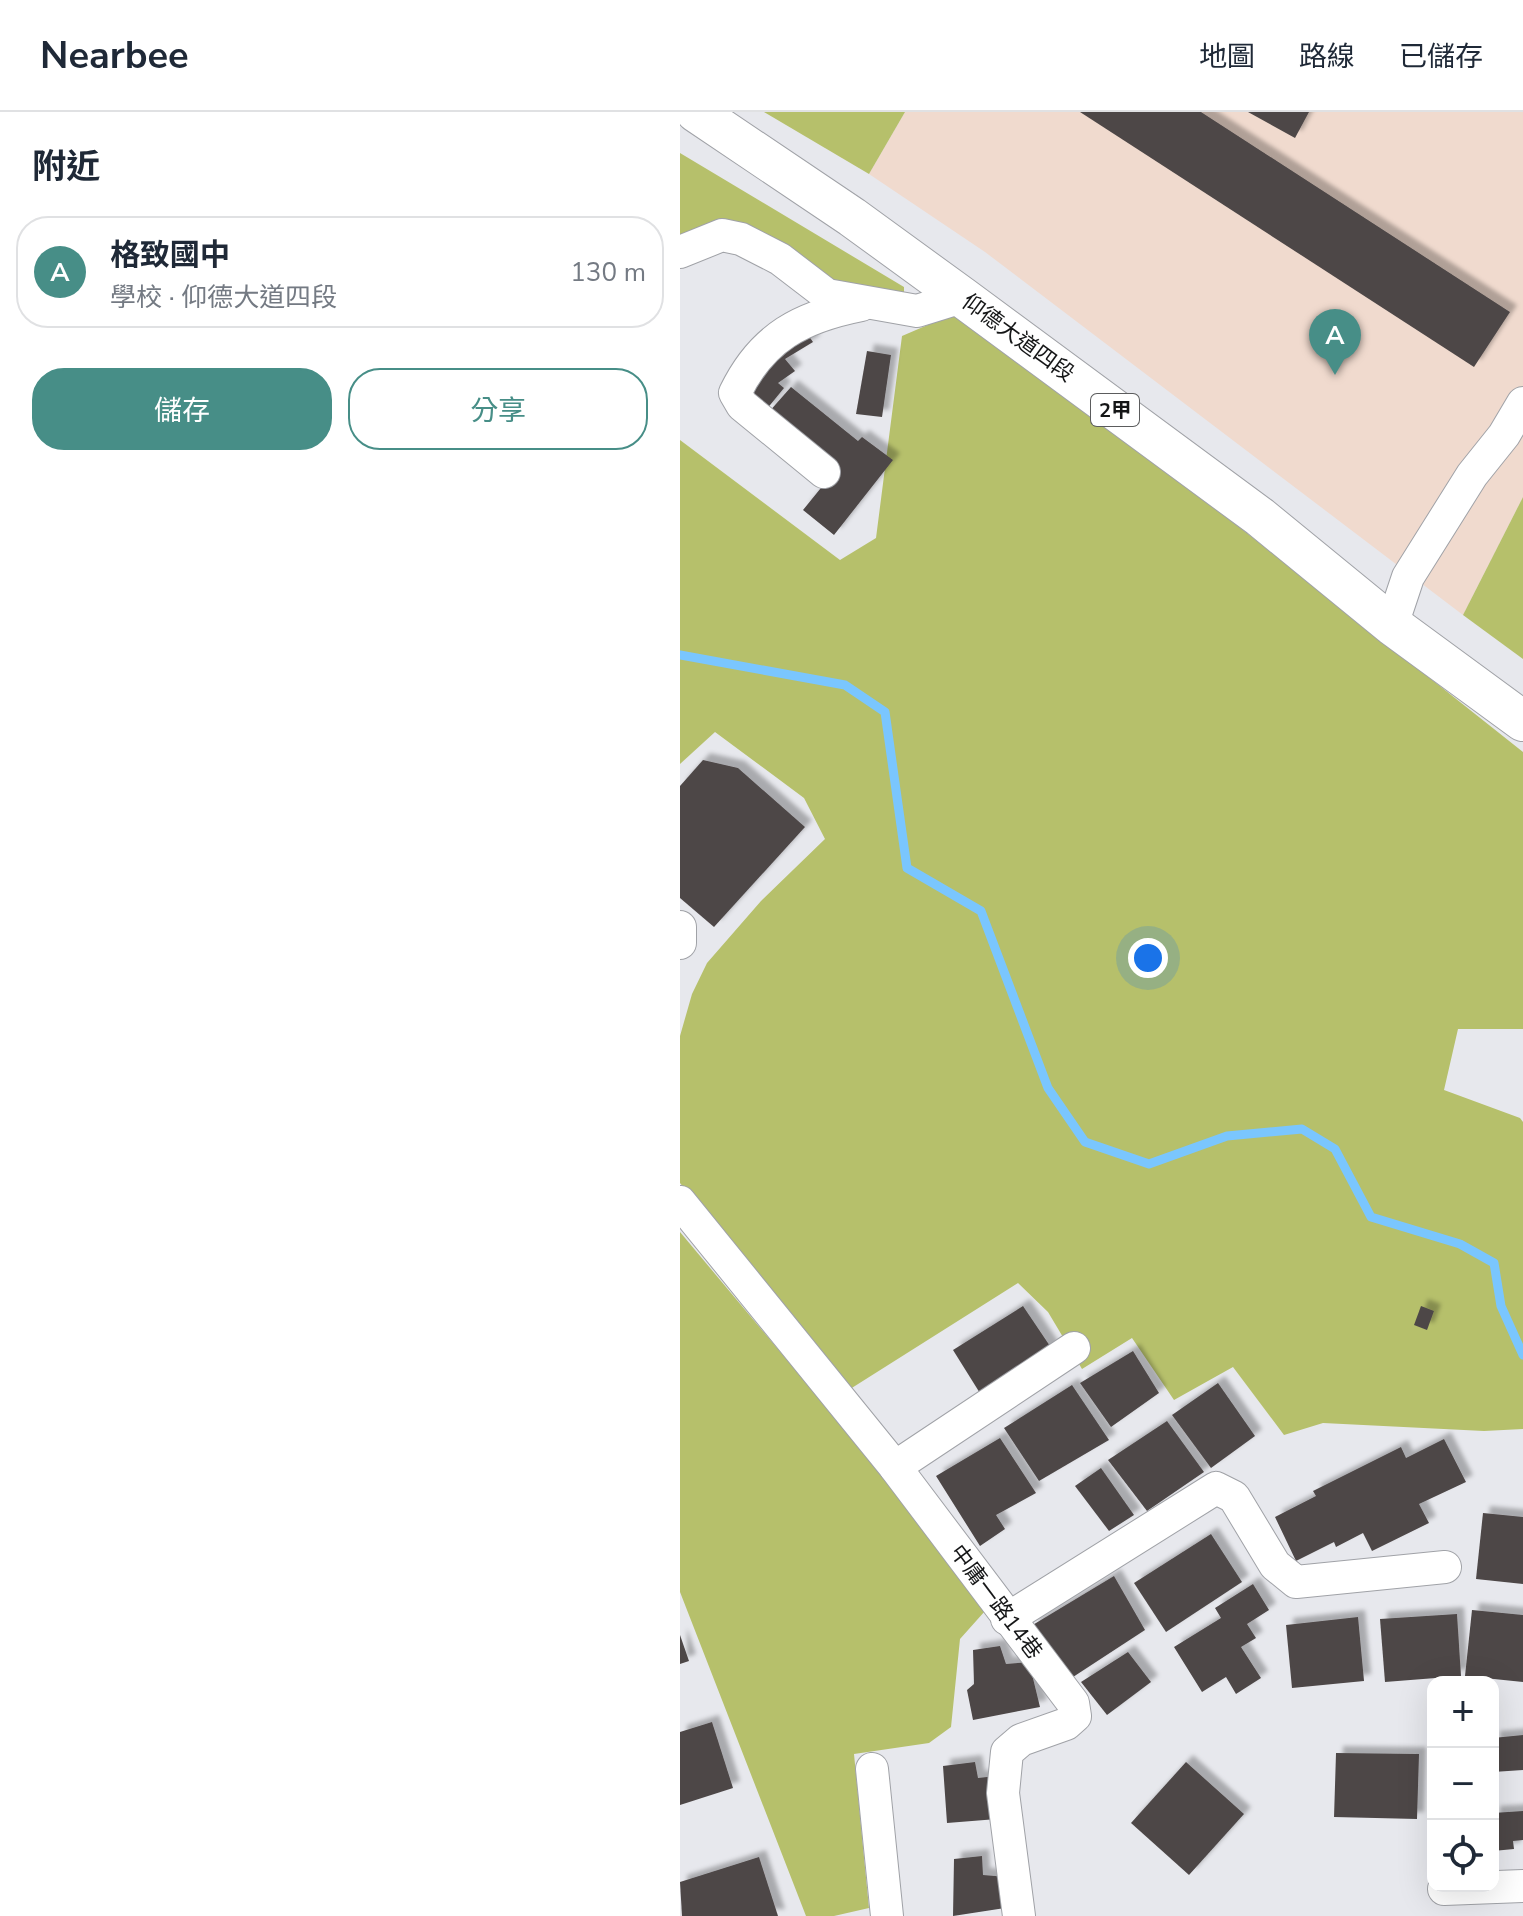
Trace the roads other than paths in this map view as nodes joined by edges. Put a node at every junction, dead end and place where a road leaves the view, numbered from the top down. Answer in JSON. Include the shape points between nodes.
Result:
{"nodes":[{"id":1,"x":696,"y":112,"type":"edge"},
{"id":2,"x":680,"y":252,"type":"edge"},
{"id":3,"x":962,"y":297,"type":"junction"},
{"id":4,"x":868,"y":304,"type":"junction"},
{"id":5,"x":1523,"y":403,"type":"edge"},
{"id":6,"x":824,"y":472,"type":"dead end"},
{"id":7,"x":1392,"y":625,"type":"junction"},
{"id":8,"x":1523,"y":721,"type":"edge"},
{"id":9,"x":680,"y":927,"type":"edge"},
{"id":10,"x":680,"y":943,"type":"edge"},
{"id":11,"x":680,"y":1202,"type":"edge"},
{"id":12,"x":1074,"y":1348,"type":"dead end"},
{"id":13,"x":895,"y":1467,"type":"junction"},
{"id":14,"x":1445,"y":1567,"type":"dead end"},
{"id":15,"x":1007,"y":1619,"type":"junction"},
{"id":16,"x":872,"y":1769,"type":"dead end"},
{"id":17,"x":1523,"y":1886,"type":"edge"},
{"id":18,"x":1499,"y":1887,"type":"edge"},
{"id":19,"x":887,"y":1916,"type":"edge"},
{"id":20,"x":1019,"y":1916,"type":"edge"}],
"edges":[{"from":1,"to":3,"type":"main road","name":"仰德大道四段","number":"2甲"},
{"from":2,"to":4,"type":"street","via":[[722,235],[741,239],[780,259],[827,295]]},
{"from":3,"to":4,"type":"street","via":[[917,311]]},
{"from":3,"to":7,"type":"main road","name":"仰德大道四段","number":"2甲","via":[[1260,517]]},
{"from":4,"to":6,"type":"street","via":[[800,324],[763,349],[735,393],[742,405]]},
{"from":5,"to":7,"type":"street","via":[[1408,577]]},
{"from":7,"to":8,"type":"main road","name":"仰德大道四段","number":"2甲"},
{"from":9,"to":10,"type":"street"},
{"from":11,"to":13,"type":"street","name":"中庸一路14巷"},
{"from":12,"to":13,"type":"street"},
{"from":13,"to":15,"type":"street","name":"中庸一路14巷"},
{"from":14,"to":15,"type":"street","via":[[1296,1582],[1275,1565],[1234,1497],[1216,1488]]},
{"from":15,"to":20,"type":"street","name":"中庸一路14巷","via":[[1073,1703],[1075,1716],[1021,1740],[1007,1752],[1003,1793]]},
{"from":16,"to":19,"type":"street"},
{"from":17,"to":18,"type":"street"}]}
